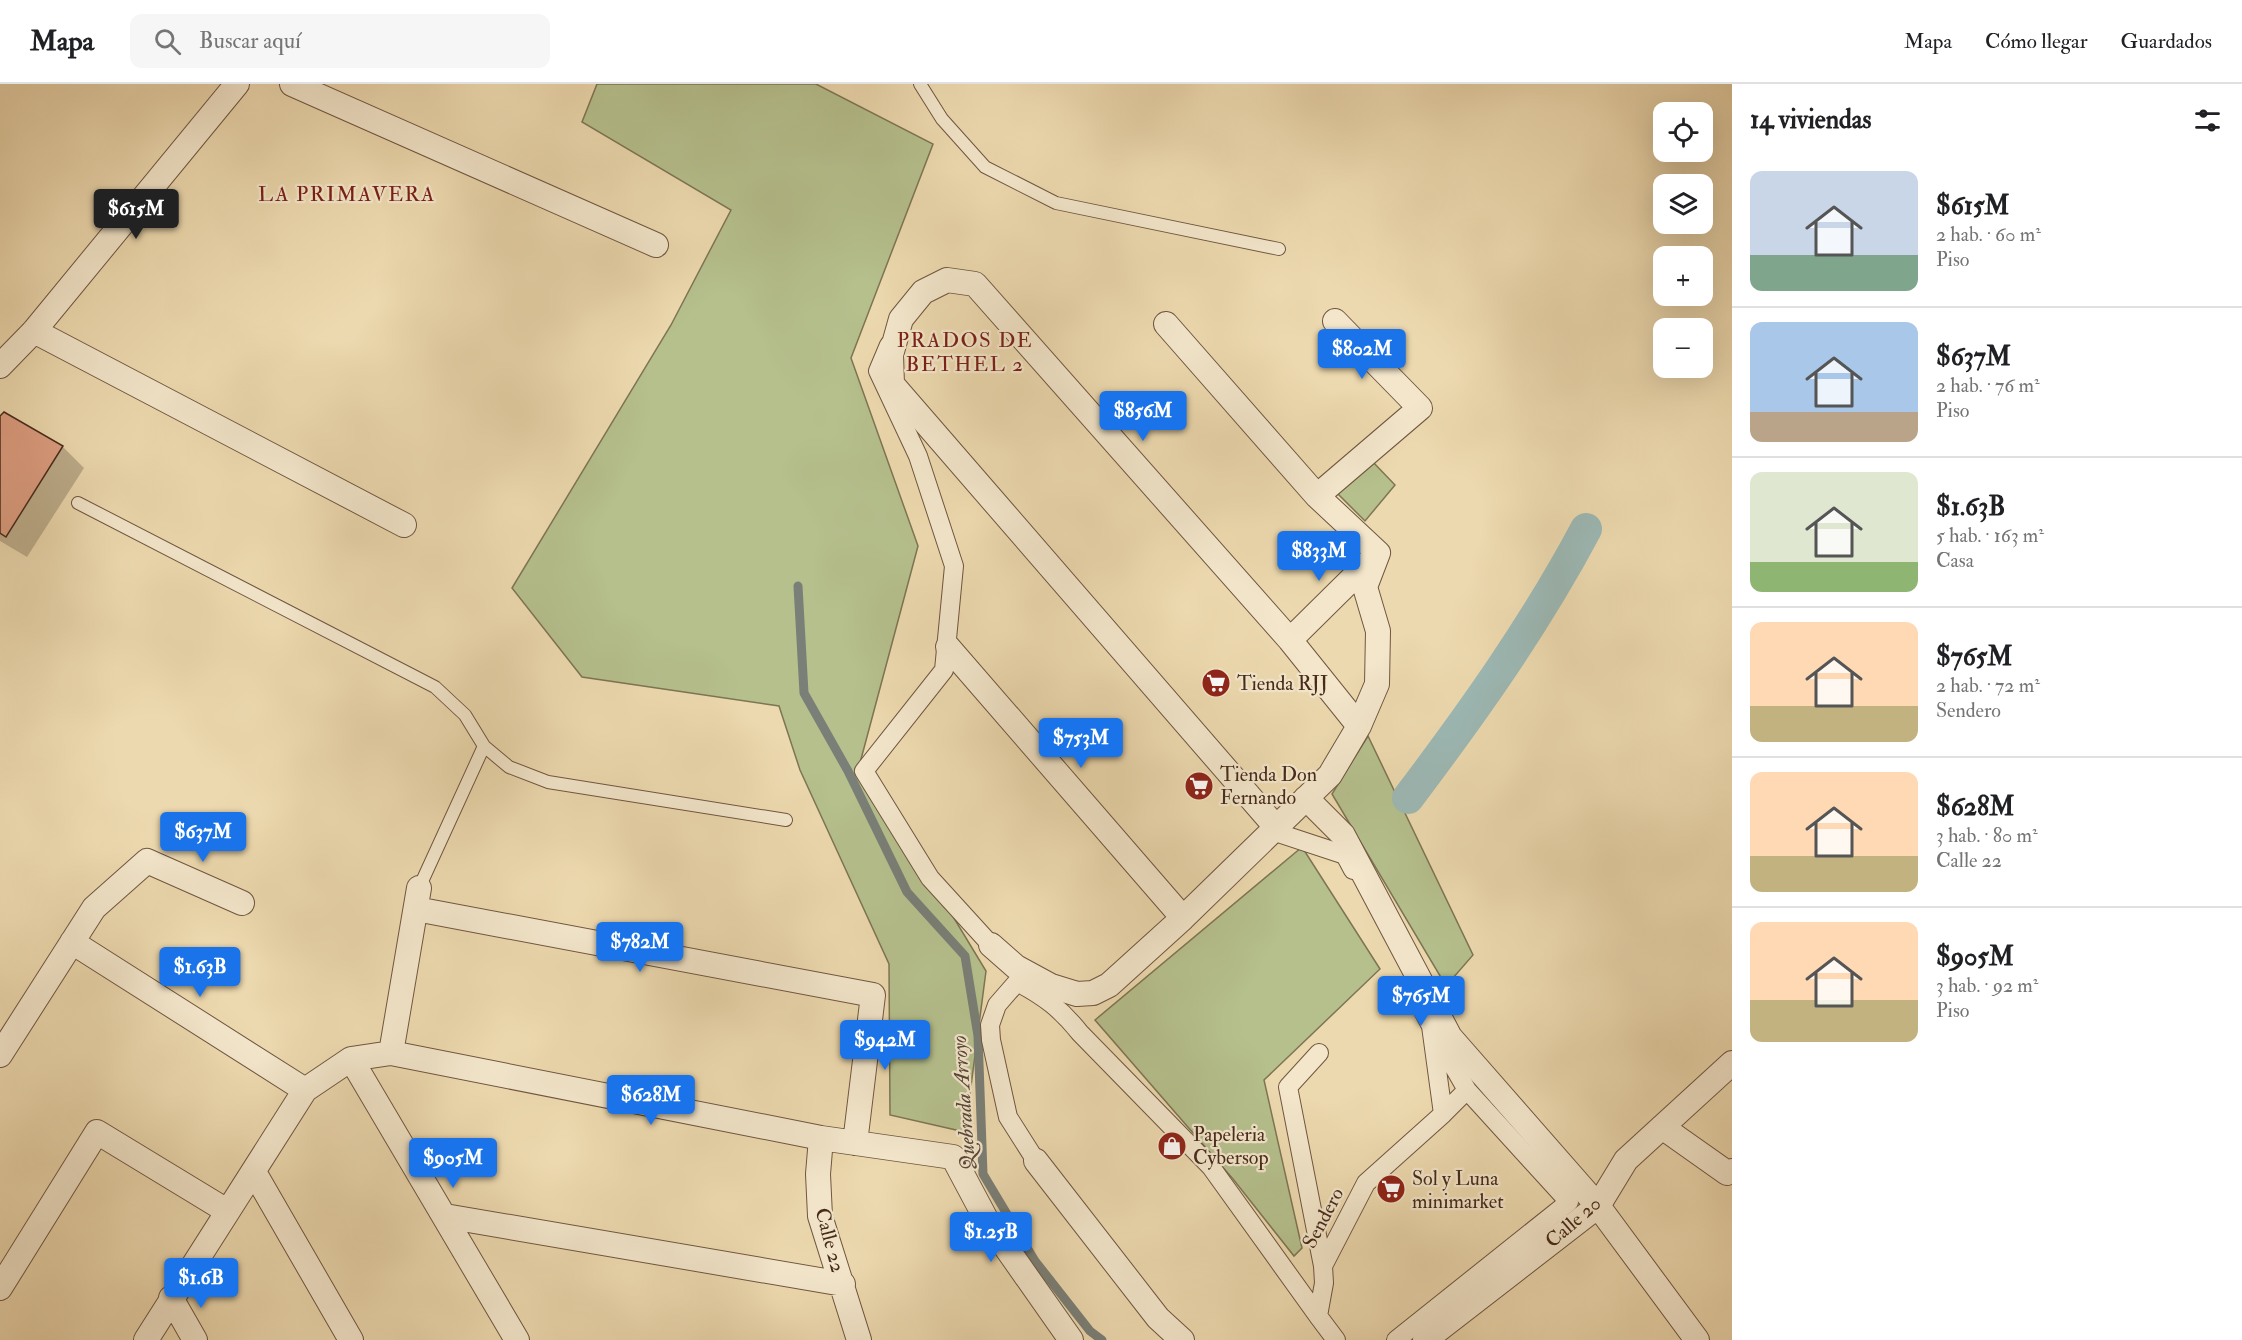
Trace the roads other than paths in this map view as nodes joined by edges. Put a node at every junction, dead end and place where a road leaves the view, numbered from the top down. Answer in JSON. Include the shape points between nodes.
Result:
{"nodes":[{"id":1,"x":237,"y":84,"type":"edge"},
{"id":2,"x":292,"y":84,"type":"edge"},
{"id":3,"x":920,"y":84,"type":"edge"},
{"id":4,"x":656,"y":245,"type":"dead end"},
{"id":5,"x":1279,"y":249,"type":"dead end"},
{"id":6,"x":901,"y":319,"type":"junction"},
{"id":7,"x":1335,"y":321,"type":"dead end"},
{"id":8,"x":1166,"y":324,"type":"dead end"},
{"id":9,"x":34,"y":331,"type":"junction"},
{"id":10,"x":0,"y":366,"type":"edge"},
{"id":11,"x":1317,"y":496,"type":"junction"},
{"id":12,"x":78,"y":503,"type":"dead end"},
{"id":13,"x":404,"y":525,"type":"dead end"},
{"id":14,"x":1378,"y":553,"type":"junction"},
{"id":15,"x":1290,"y":640,"type":"junction"},
{"id":16,"x":948,"y":647,"type":"junction"},
{"id":17,"x":1359,"y":726,"type":"junction"},
{"id":18,"x":484,"y":746,"type":"junction"},
{"id":19,"x":1306,"y":798,"type":"junction"},
{"id":20,"x":786,"y":820,"type":"dead end"},
{"id":21,"x":1274,"y":828,"type":"junction"},
{"id":22,"x":417,"y":898,"type":"junction"},
{"id":23,"x":242,"y":903,"type":"dead end"},
{"id":24,"x":1183,"y":918,"type":"junction"},
{"id":25,"x":72,"y":942,"type":"junction"},
{"id":26,"x":991,"y":945,"type":"joint"},
{"id":27,"x":1021,"y":977,"type":"junction"},
{"id":28,"x":1431,"y":1026,"type":"junction"},
{"id":29,"x":391,"y":1053,"type":"junction"},
{"id":30,"x":1319,"y":1053,"type":"dead end"},
{"id":31,"x":0,"y":1055,"type":"edge"},
{"id":32,"x":351,"y":1059,"type":"junction"},
{"id":33,"x":1732,"y":1064,"type":"edge"},
{"id":34,"x":305,"y":1090,"type":"junction"},
{"id":35,"x":1467,"y":1090,"type":"junction"},
{"id":36,"x":1443,"y":1114,"type":"junction"},
{"id":37,"x":1662,"y":1127,"type":"junction"},
{"id":38,"x":821,"y":1138,"type":"junction"},
{"id":39,"x":855,"y":1143,"type":"junction"},
{"id":40,"x":1036,"y":1161,"type":"joint"},
{"id":41,"x":254,"y":1172,"type":"junction"},
{"id":42,"x":1730,"y":1172,"type":"edge"},
{"id":43,"x":1598,"y":1206,"type":"junction"},
{"id":44,"x":227,"y":1211,"type":"junction"},
{"id":45,"x":445,"y":1216,"type":"junction"},
{"id":46,"x":1323,"y":1266,"type":"junction"},
{"id":47,"x":843,"y":1284,"type":"junction"},
{"id":48,"x":0,"y":1288,"type":"edge"},
{"id":49,"x":171,"y":1299,"type":"junction"},
{"id":50,"x":1318,"y":1316,"type":"junction"},
{"id":51,"x":146,"y":1340,"type":"edge"},
{"id":52,"x":195,"y":1340,"type":"edge"},
{"id":53,"x":351,"y":1340,"type":"edge"},
{"id":54,"x":517,"y":1340,"type":"edge"},
{"id":55,"x":858,"y":1340,"type":"edge"},
{"id":56,"x":1071,"y":1340,"type":"edge"},
{"id":57,"x":1182,"y":1340,"type":"edge"},
{"id":58,"x":1336,"y":1340,"type":"edge"},
{"id":59,"x":1396,"y":1340,"type":"edge"},
{"id":60,"x":1425,"y":1340,"type":"edge"},
{"id":61,"x":1697,"y":1340,"type":"edge"}],
"edges":[{"from":1,"to":9,"type":"street"},
{"from":2,"to":4,"type":"street"},
{"from":3,"to":5,"type":"lane","via":[[942,119],[985,167],[1056,203]]},
{"from":6,"to":15,"type":"street","via":[[923,292],[947,280],[975,284]]},
{"from":6,"to":16,"type":"street","via":[[878,371],[918,456],[954,566]]},
{"from":6,"to":21,"type":"street","via":[[891,355],[892,384]]},
{"from":7,"to":11,"type":"street","via":[[1420,408]]},
{"from":8,"to":11,"type":"street"},
{"from":9,"to":10,"type":"street"},
{"from":9,"to":13,"type":"street"},
{"from":11,"to":14,"type":"street"},
{"from":12,"to":18,"type":"lane","via":[[435,687],[465,715]]},
{"from":14,"to":15,"type":"street"},
{"from":14,"to":17,"type":"street","via":[[1365,587],[1378,631],[1377,684]]},
{"from":15,"to":17,"type":"street"},
{"from":16,"to":24,"type":"street"},
{"from":16,"to":26,"type":"street","via":[[944,670],[864,771],[930,878]]},
{"from":17,"to":19,"type":"street","via":[[1330,775]]},
{"from":18,"to":20,"type":"lane","via":[[509,767],[548,782]]},
{"from":18,"to":22,"type":"lane"},
{"from":19,"to":21,"type":"street"},
{"from":19,"to":43,"type":"street","via":[[1343,836],[1450,1037]]},
{"from":21,"to":24,"type":"street"},
{"from":21,"to":28,"type":"street","via":[[1345,855]]},
{"from":22,"to":29,"type":"street"},
{"from":22,"to":39,"type":"street","via":[[873,995]]},
{"from":23,"to":25,"type":"street","via":[[147,861],[94,908]]},
{"from":24,"to":27,"type":"street","via":[[1109,985],[1093,993],[1077,994]]},
{"from":25,"to":31,"type":"street"},
{"from":25,"to":34,"type":"street"},
{"from":26,"to":27,"type":"street"},
{"from":27,"to":40,"type":"street","via":[[997,1005],[990,1025],[991,1040],[1008,1117]]},
{"from":27,"to":50,"type":"street","name":"Sendero","via":[[1063,1011],[1211,1167]]},
{"from":28,"to":35,"type":"street"},
{"from":28,"to":36,"type":"street"},
{"from":29,"to":32,"type":"street"},
{"from":29,"to":38,"type":"street"},
{"from":30,"to":46,"type":"street","via":[[1288,1087]]},
{"from":32,"to":34,"type":"street"},
{"from":32,"to":45,"type":"street"},
{"from":33,"to":37,"type":"street","name":"Calle 20"},
{"from":34,"to":41,"type":"street"},
{"from":35,"to":36,"type":"street","name":"Sendero"},
{"from":35,"to":59,"type":"street","via":[[1569,1203]]},
{"from":36,"to":46,"type":"street","name":"Sendero","via":[[1366,1183]]},
{"from":37,"to":42,"type":"street"},
{"from":37,"to":43,"type":"street","name":"Calle 20","via":[[1626,1160]]},
{"from":38,"to":39,"type":"street"},
{"from":38,"to":47,"type":"street","name":"Calle 22","via":[[820,1216]]},
{"from":39,"to":56,"type":"street","via":[[953,1157],[986,1219]]},
{"from":40,"to":57,"type":"street","via":[[1158,1318]]},
{"from":41,"to":44,"type":"street"},
{"from":41,"to":53,"type":"street"},
{"from":43,"to":60,"type":"street","name":"Calle 20"},
{"from":43,"to":61,"type":"street"},
{"from":44,"to":48,"type":"street","via":[[98,1131]]},
{"from":44,"to":49,"type":"street"},
{"from":45,"to":47,"type":"street"},
{"from":45,"to":54,"type":"street"},
{"from":46,"to":50,"type":"street","name":"Sendero"},
{"from":47,"to":55,"type":"street","name":"Calle 22"},
{"from":49,"to":51,"type":"street"},
{"from":49,"to":52,"type":"street"},
{"from":50,"to":58,"type":"street"}]}
